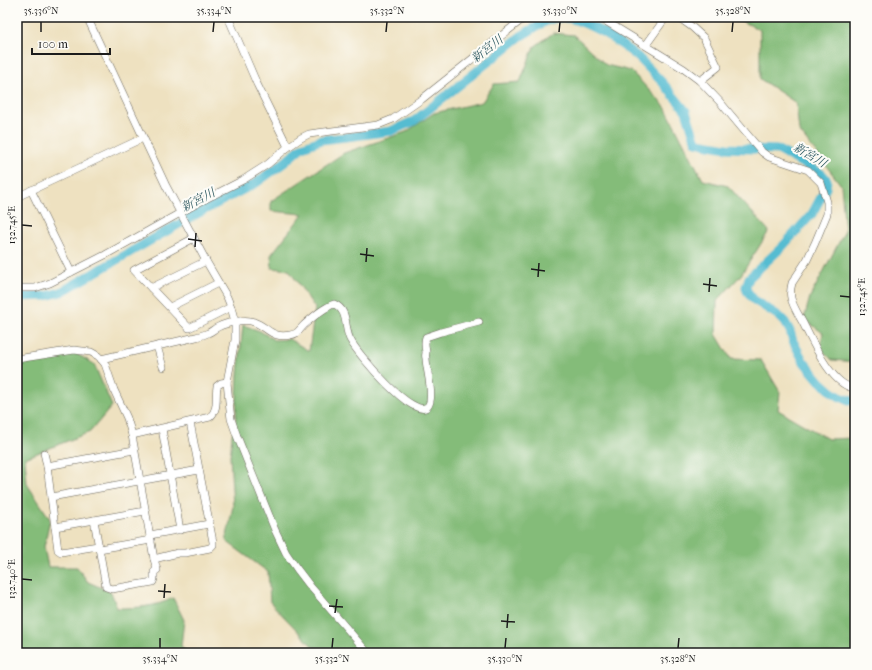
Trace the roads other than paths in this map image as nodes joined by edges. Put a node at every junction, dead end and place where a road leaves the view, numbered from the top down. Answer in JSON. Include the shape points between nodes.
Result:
{"nodes":[{"id":1,"x":87,"y":17,"type":"edge"},
{"id":2,"x":228,"y":17,"type":"edge"},
{"id":3,"x":525,"y":17,"type":"edge"},
{"id":4,"x":599,"y":17,"type":"edge"},
{"id":5,"x":666,"y":17,"type":"edge"},
{"id":6,"x":678,"y":17,"type":"edge"},
{"id":7,"x":646,"y":45,"type":"junction"},
{"id":8,"x":700,"y":81,"type":"junction"},
{"id":9,"x":143,"y":138,"type":"junction"},
{"id":10,"x":288,"y":147,"type":"junction"},
{"id":11,"x":31,"y":190,"type":"junction"},
{"id":12,"x":17,"y":197,"type":"edge"},
{"id":13,"x":182,"y":216,"type":"junction"},
{"id":14,"x":194,"y":238,"type":"junction"},
{"id":15,"x":206,"y":261,"type":"junction"},
{"id":16,"x":71,"y":272,"type":"junction"},
{"id":17,"x":218,"y":283,"type":"junction"},
{"id":18,"x":17,"y":288,"type":"edge"},
{"id":19,"x":151,"y":288,"type":"junction"},
{"id":20,"x":170,"y":307,"type":"junction"},
{"id":21,"x":231,"y":307,"type":"junction"},
{"id":22,"x":234,"y":322,"type":"junction"},
{"id":23,"x":478,"y":322,"type":"dead end"},
{"id":24,"x":157,"y":346,"type":"junction"},
{"id":25,"x":17,"y":359,"type":"edge"},
{"id":26,"x":101,"y":359,"type":"junction"},
{"id":27,"x":163,"y":367,"type":"dead end"},
{"id":28,"x":227,"y":382,"type":"junction"},
{"id":29,"x":855,"y":388,"type":"edge"},
{"id":30,"x":190,"y":422,"type":"junction"},
{"id":31,"x":162,"y":429,"type":"junction"},
{"id":32,"x":132,"y":435,"type":"junction"},
{"id":33,"x":134,"y":450,"type":"junction"},
{"id":34,"x":44,"y":453,"type":"dead end"},
{"id":35,"x":47,"y":466,"type":"junction"},
{"id":36,"x":199,"y":470,"type":"junction"},
{"id":37,"x":170,"y":475,"type":"junction"},
{"id":38,"x":140,"y":480,"type":"junction"},
{"id":39,"x":51,"y":497,"type":"junction"},
{"id":40,"x":145,"y":511,"type":"junction"},
{"id":41,"x":94,"y":520,"type":"junction"},
{"id":42,"x":209,"y":524,"type":"junction"},
{"id":43,"x":55,"y":527,"type":"junction"},
{"id":44,"x":180,"y":530,"type":"junction"},
{"id":45,"x":150,"y":537,"type":"junction"},
{"id":46,"x":98,"y":547,"type":"junction"},
{"id":47,"x":154,"y":559,"type":"junction"},
{"id":48,"x":368,"y":653,"type":"edge"}],
"edges":[{"from":1,"to":9,"type":"street"},
{"from":2,"to":10,"type":"street"},
{"from":3,"to":10,"type":"street","via":[[393,119],[378,125],[309,134]]},
{"from":4,"to":7,"type":"street"},
{"from":5,"to":7,"type":"street"},
{"from":6,"to":8,"type":"street","via":[[704,38],[718,67]]},
{"from":7,"to":8,"type":"street"},
{"from":8,"to":29,"type":"street","via":[[762,152],[769,157],[808,170],[821,183],[827,202],[826,214],[816,243],[792,283],[791,297],[819,355],[834,376],[842,383]]},
{"from":9,"to":11,"type":"street"},
{"from":9,"to":13,"type":"street"},
{"from":10,"to":13,"type":"street","via":[[268,164],[198,203]]},
{"from":11,"to":12,"type":"street"},
{"from":11,"to":16,"type":"street"},
{"from":13,"to":14,"type":"street"},
{"from":13,"to":16,"type":"street"},
{"from":14,"to":15,"type":"street"},
{"from":14,"to":19,"type":"street","via":[[134,270]]},
{"from":15,"to":17,"type":"street"},
{"from":15,"to":19,"type":"street"},
{"from":16,"to":18,"type":"street","via":[[43,286]]},
{"from":17,"to":20,"type":"street"},
{"from":17,"to":21,"type":"street"},
{"from":19,"to":20,"type":"street"},
{"from":20,"to":21,"type":"street","via":[[189,328]]},
{"from":21,"to":22,"type":"street"},
{"from":22,"to":23,"type":"street","via":[[253,322],[273,334],[290,335],[298,333],[326,307],[334,304],[342,310],[349,339],[358,351],[392,390],[412,405],[423,409],[430,401],[426,337]]},
{"from":22,"to":24,"type":"street","via":[[202,335]]},
{"from":22,"to":28,"type":"street","via":[[235,340]]},
{"from":24,"to":26,"type":"street"},
{"from":24,"to":27,"type":"street"},
{"from":25,"to":26,"type":"street","via":[[74,350],[91,352]]},
{"from":26,"to":32,"type":"street"},
{"from":28,"to":30,"type":"street","via":[[217,386],[216,408],[213,414]]},
{"from":28,"to":48,"type":"street","via":[[231,419],[286,553],[310,586]]},
{"from":30,"to":31,"type":"street"},
{"from":30,"to":36,"type":"street"},
{"from":31,"to":32,"type":"street"},
{"from":31,"to":37,"type":"street"},
{"from":32,"to":33,"type":"street"},
{"from":33,"to":35,"type":"street"},
{"from":33,"to":38,"type":"street"},
{"from":34,"to":35,"type":"street"},
{"from":35,"to":39,"type":"street"},
{"from":36,"to":37,"type":"street"},
{"from":36,"to":42,"type":"street"},
{"from":37,"to":38,"type":"street"},
{"from":37,"to":44,"type":"street"},
{"from":38,"to":39,"type":"street"},
{"from":38,"to":40,"type":"street"},
{"from":39,"to":43,"type":"street"},
{"from":40,"to":41,"type":"street"},
{"from":40,"to":45,"type":"street"},
{"from":41,"to":43,"type":"street"},
{"from":41,"to":46,"type":"street"},
{"from":42,"to":44,"type":"street"},
{"from":42,"to":47,"type":"street","via":[[213,542],[210,548]]},
{"from":43,"to":46,"type":"street","via":[[58,550],[61,552]]},
{"from":44,"to":45,"type":"street"},
{"from":45,"to":46,"type":"street"},
{"from":45,"to":47,"type":"street"},
{"from":46,"to":47,"type":"street","via":[[106,587],[112,589],[153,582],[154,572],[157,570]]}]}
